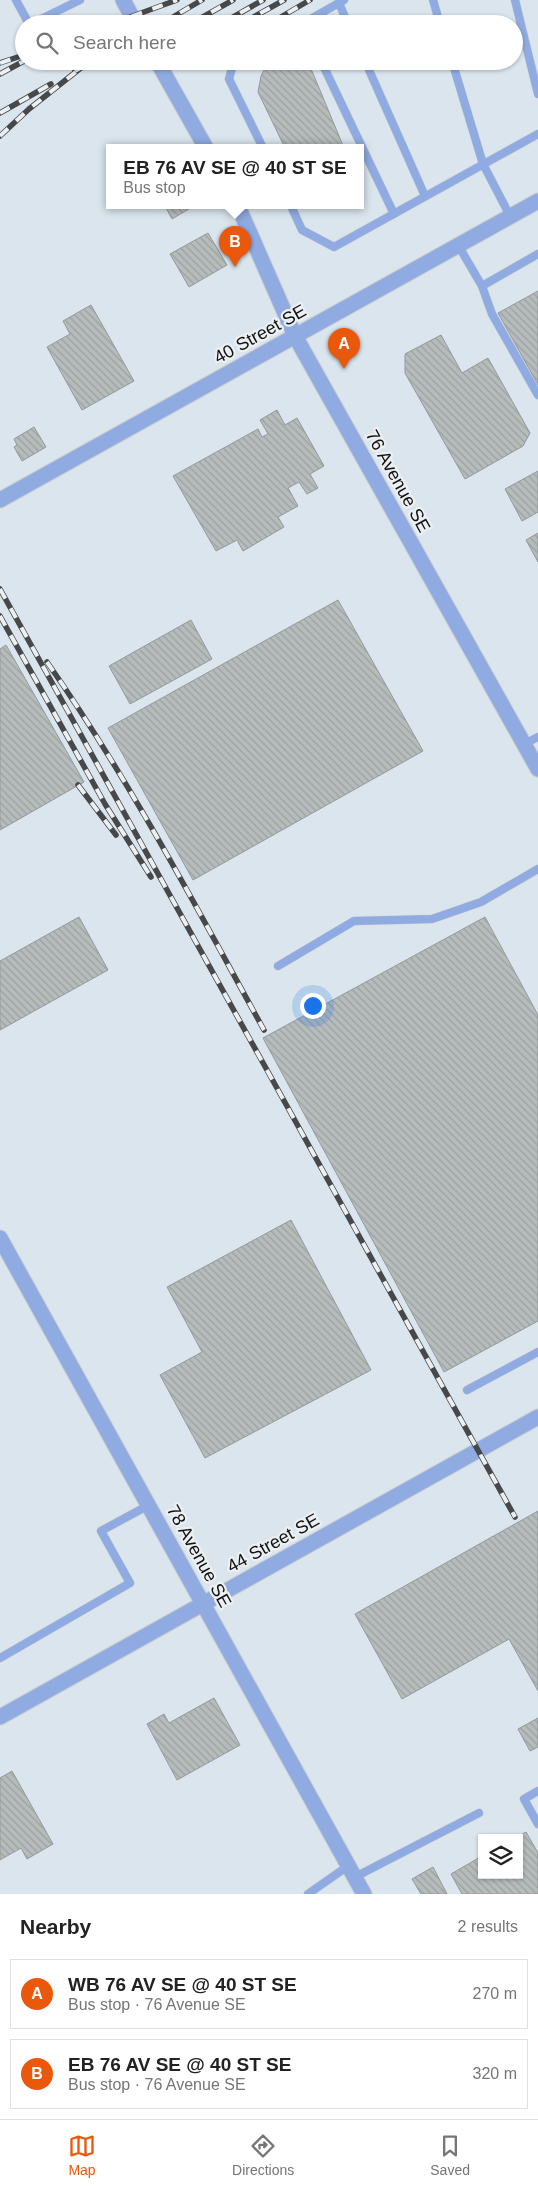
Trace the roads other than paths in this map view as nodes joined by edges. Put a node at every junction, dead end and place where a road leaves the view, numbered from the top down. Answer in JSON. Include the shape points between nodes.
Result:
{"nodes":[{"id":1,"x":16,"y":0,"type":"edge"},
{"id":2,"x":80,"y":0,"type":"edge"},
{"id":3,"x":123,"y":0,"type":"edge"},
{"id":4,"x":433,"y":0,"type":"edge"},
{"id":5,"x":515,"y":0,"type":"edge"},
{"id":6,"x":341,"y":2,"type":"edge"},
{"id":7,"x":25,"y":15,"type":"edge"},
{"id":8,"x":49,"y":15,"type":"edge"},
{"id":9,"x":131,"y":15,"type":"edge"},
{"id":10,"x":318,"y":15,"type":"edge"},
{"id":11,"x":345,"y":15,"type":"edge"},
{"id":12,"x":437,"y":15,"type":"edge"},
{"id":13,"x":519,"y":15,"type":"edge"},
{"id":14,"x":523,"y":33,"type":"edge"},
{"id":15,"x":162,"y":70,"type":"edge"},
{"id":16,"x":232,"y":70,"type":"edge"},
{"id":17,"x":325,"y":70,"type":"edge"},
{"id":18,"x":369,"y":70,"type":"edge"},
{"id":19,"x":455,"y":70,"type":"edge"},
{"id":20,"x":538,"y":94,"type":"edge"},
{"id":21,"x":538,"y":134,"type":"edge"},
{"id":22,"x":204,"y":144,"type":"edge"},
{"id":23,"x":261,"y":144,"type":"edge"},
{"id":24,"x":361,"y":144,"type":"edge"},
{"id":25,"x":364,"y":151,"type":"edge"},
{"id":26,"x":483,"y":164,"type":"junction"},
{"id":27,"x":425,"y":196,"type":"junction"},
{"id":28,"x":538,"y":201,"type":"edge"},
{"id":29,"x":239,"y":209,"type":"edge"},
{"id":30,"x":292,"y":209,"type":"edge"},
{"id":31,"x":394,"y":214,"type":"junction"},
{"id":32,"x":510,"y":216,"type":"junction"},
{"id":33,"x":458,"y":245,"type":"junction"},
{"id":34,"x":538,"y":254,"type":"edge"},
{"id":35,"x":482,"y":286,"type":"junction"},
{"id":36,"x":295,"y":336,"type":"junction"},
{"id":37,"x":538,"y":395,"type":"edge"},
{"id":38,"x":0,"y":500,"type":"edge"},
{"id":39,"x":538,"y":737,"type":"edge"},
{"id":40,"x":524,"y":744,"type":"junction"},
{"id":41,"x":538,"y":769,"type":"edge"},
{"id":42,"x":538,"y":869,"type":"edge"},
{"id":43,"x":278,"y":966,"type":"dead end"},
{"id":44,"x":0,"y":1238,"type":"edge"},
{"id":45,"x":538,"y":1352,"type":"edge"},
{"id":46,"x":467,"y":1390,"type":"dead end"},
{"id":47,"x":538,"y":1417,"type":"edge"},
{"id":48,"x":149,"y":1505,"type":"junction"},
{"id":49,"x":203,"y":1603,"type":"junction"},
{"id":50,"x":0,"y":1658,"type":"edge"},
{"id":51,"x":0,"y":1717,"type":"edge"},
{"id":52,"x":538,"y":1791,"type":"edge"},
{"id":53,"x":479,"y":1813,"type":"dead end"},
{"id":54,"x":538,"y":1824,"type":"edge"},
{"id":55,"x":352,"y":1871,"type":"junction"},
{"id":56,"x":308,"y":1894,"type":"edge"},
{"id":57,"x":364,"y":1894,"type":"edge"}],
"edges":[{"from":1,"to":7,"type":"lane"},
{"from":2,"to":8,"type":"lane"},
{"from":3,"to":9,"type":"street"},
{"from":4,"to":12,"type":"lane"},
{"from":5,"to":13,"type":"lane"},
{"from":6,"to":10,"type":"lane"},
{"from":6,"to":11,"type":"lane"},
{"from":14,"to":20,"type":"lane"},
{"from":15,"to":22,"type":"street"},
{"from":16,"to":23,"type":"lane","via":[[229,79]]},
{"from":17,"to":24,"type":"lane"},
{"from":18,"to":27,"type":"lane"},
{"from":19,"to":26,"type":"lane"},
{"from":21,"to":26,"type":"lane"},
{"from":25,"to":31,"type":"lane"},
{"from":26,"to":27,"type":"lane"},
{"from":26,"to":32,"type":"lane"},
{"from":27,"to":31,"type":"lane"},
{"from":28,"to":32,"type":"street","name":"40 Street SE"},
{"from":29,"to":36,"type":"street","name":"76 Avenue SE"},
{"from":30,"to":31,"type":"lane","via":[[302,230],[334,247]]},
{"from":32,"to":33,"type":"street","name":"40 Street SE"},
{"from":33,"to":35,"type":"lane"},
{"from":33,"to":36,"type":"street","name":"40 Street SE"},
{"from":34,"to":35,"type":"lane"},
{"from":35,"to":37,"type":"lane","via":[[492,314]]},
{"from":36,"to":38,"type":"street","name":"40 Street SE"},
{"from":36,"to":40,"type":"street","name":"76 Avenue SE"},
{"from":39,"to":40,"type":"lane"},
{"from":40,"to":41,"type":"street","name":"76 Avenue SE"},
{"from":42,"to":43,"type":"lane","via":[[480,902],[432,919],[354,922]]},
{"from":44,"to":48,"type":"street","name":"78 Avenue SE"},
{"from":45,"to":46,"type":"lane"},
{"from":47,"to":49,"type":"street","name":"44 Street SE"},
{"from":48,"to":49,"type":"street","name":"78 Avenue SE"},
{"from":48,"to":50,"type":"lane","via":[[101,1531],[130,1583]]},
{"from":49,"to":51,"type":"street","name":"44 Street SE"},
{"from":49,"to":55,"type":"street","name":"78 Avenue SE"},
{"from":52,"to":54,"type":"lane","via":[[524,1799]]},
{"from":53,"to":55,"type":"lane"},
{"from":55,"to":56,"type":"lane"},
{"from":55,"to":57,"type":"street","name":"78 Avenue SE"}]}
